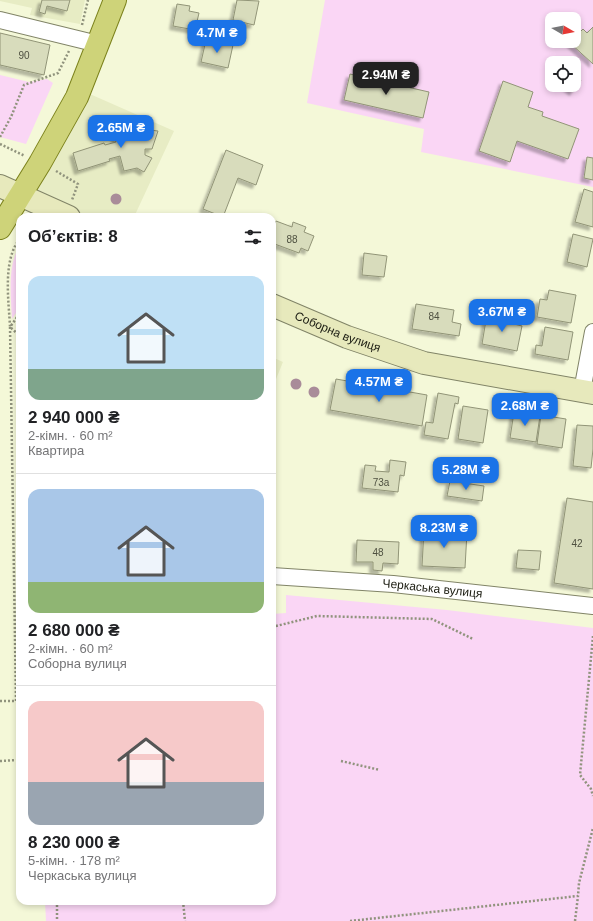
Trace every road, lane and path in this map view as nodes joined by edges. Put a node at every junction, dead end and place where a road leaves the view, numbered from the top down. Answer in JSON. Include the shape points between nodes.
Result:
{"nodes":[{"id":1,"x":88,"y":0,"type":"edge"},
{"id":2,"x":115,"y":0,"type":"edge"},
{"id":3,"x":0,"y":20,"type":"edge"},
{"id":4,"x":75,"y":38,"type":"junction"},
{"id":5,"x":98,"y":44,"type":"junction"},
{"id":6,"x":0,"y":137,"type":"edge"},
{"id":7,"x":0,"y":144,"type":"edge"},
{"id":8,"x":40,"y":163,"type":"junction"},
{"id":9,"x":0,"y":186,"type":"edge"},
{"id":10,"x":20,"y":195,"type":"junction"},
{"id":11,"x":60,"y":213,"type":"edge"},
{"id":12,"x":68,"y":213,"type":"edge"},
{"id":13,"x":0,"y":228,"type":"edge"},
{"id":14,"x":16,"y":246,"type":"edge"},
{"id":15,"x":276,"y":307,"type":"edge"},
{"id":16,"x":16,"y":319,"type":"edge"},
{"id":17,"x":10,"y":327,"type":"junction"},
{"id":18,"x":16,"y":332,"type":"edge"},
{"id":19,"x":593,"y":332,"type":"edge"},
{"id":20,"x":588,"y":392,"type":"edge"},
{"id":21,"x":276,"y":576,"type":"edge"},
{"id":22,"x":593,"y":606,"type":"edge"},
{"id":23,"x":276,"y":626,"type":"edge"},
{"id":24,"x":593,"y":636,"type":"edge"},
{"id":25,"x":473,"y":639,"type":"dead end"},
{"id":26,"x":0,"y":701,"type":"edge"},
{"id":27,"x":0,"y":760,"type":"edge"},
{"id":28,"x":16,"y":760,"type":"edge"},
{"id":29,"x":340,"y":761,"type":"dead end"},
{"id":30,"x":380,"y":770,"type":"dead end"},
{"id":31,"x":593,"y":796,"type":"edge"},
{"id":32,"x":593,"y":828,"type":"edge"},
{"id":33,"x":578,"y":896,"type":"junction"},
{"id":34,"x":56,"y":905,"type":"edge"},
{"id":35,"x":183,"y":905,"type":"edge"},
{"id":36,"x":57,"y":921,"type":"edge"},
{"id":37,"x":185,"y":921,"type":"edge"},
{"id":38,"x":350,"y":921,"type":"edge"},
{"id":39,"x":575,"y":921,"type":"edge"}],
"edges":[{"from":1,"to":4,"type":"path","via":[[82,24]]},
{"from":2,"to":5,"type":"main road"},
{"from":3,"to":4,"type":"street"},
{"from":4,"to":5,"type":"street"},
{"from":4,"to":6,"type":"path","via":[[58,73],[24,85]]},
{"from":5,"to":8,"type":"main road","via":[[77,97]]},
{"from":7,"to":8,"type":"path"},
{"from":8,"to":10,"type":"main road"},
{"from":8,"to":12,"type":"path","via":[[78,184]]},
{"from":9,"to":10,"type":"main road"},
{"from":10,"to":11,"type":"main road"},
{"from":10,"to":13,"type":"main road"},
{"from":14,"to":17,"type":"path","via":[[8,275]]},
{"from":15,"to":20,"type":"main road","name":"Соборна вулиця","via":[[347,337],[424,363]]},
{"from":16,"to":17,"type":"path"},
{"from":17,"to":18,"type":"path"},
{"from":17,"to":26,"type":"path","via":[[16,701]]},
{"from":19,"to":20,"type":"street"},
{"from":21,"to":22,"type":"street","name":"Черкаська вулиця","via":[[393,584]]},
{"from":23,"to":25,"type":"path","via":[[317,616],[432,619]]},
{"from":24,"to":31,"type":"path","via":[[580,775]]},
{"from":27,"to":28,"type":"path"},
{"from":29,"to":30,"type":"path"},
{"from":32,"to":33,"type":"path"},
{"from":33,"to":38,"type":"path"},
{"from":33,"to":39,"type":"path"},
{"from":34,"to":36,"type":"path"},
{"from":35,"to":37,"type":"path"}]}
